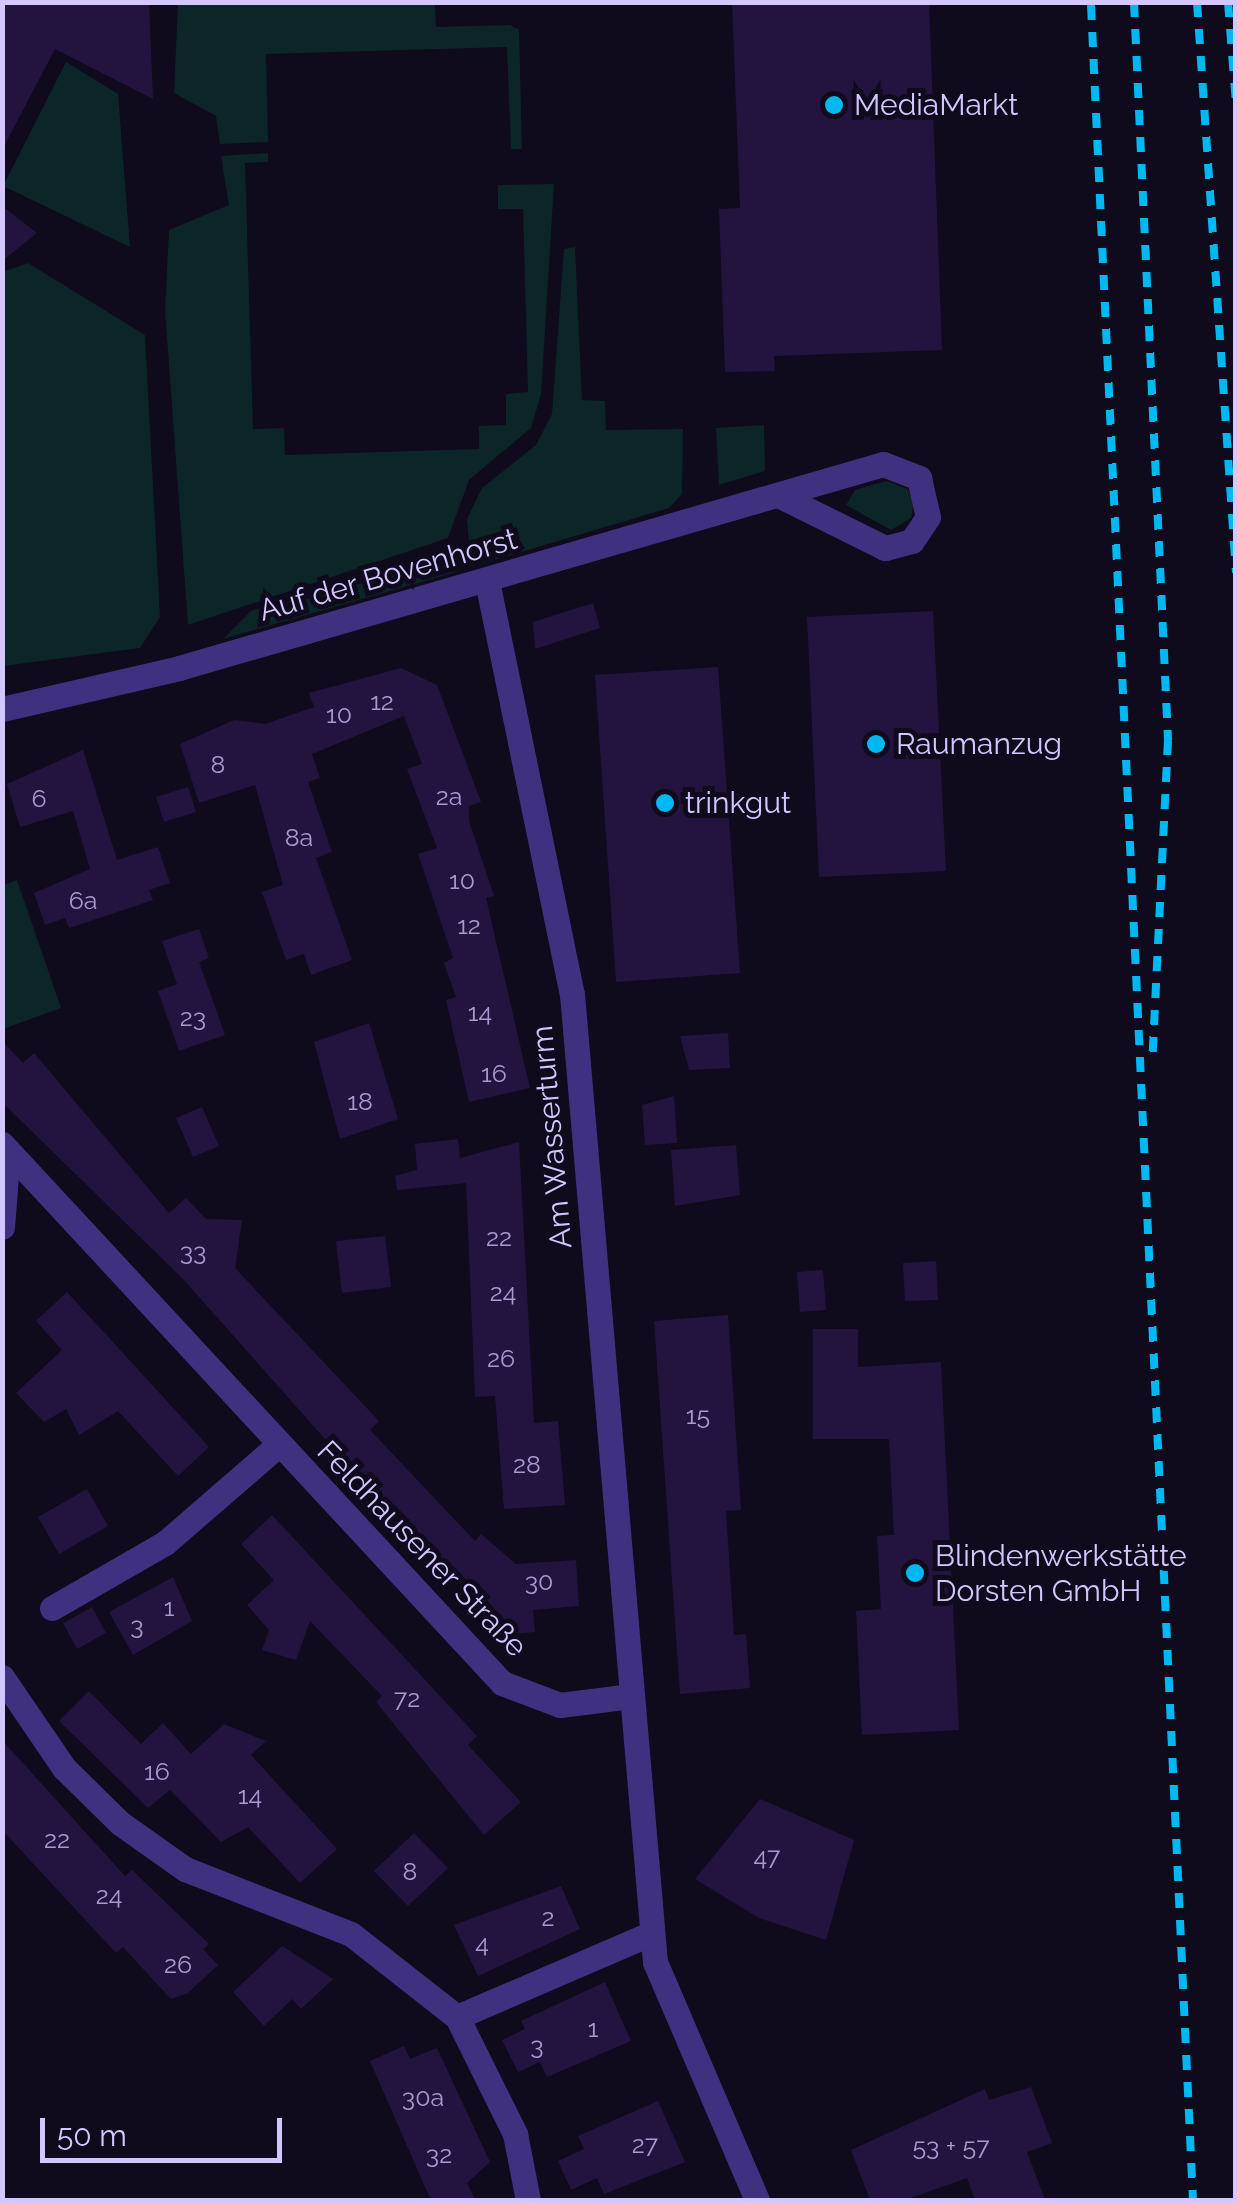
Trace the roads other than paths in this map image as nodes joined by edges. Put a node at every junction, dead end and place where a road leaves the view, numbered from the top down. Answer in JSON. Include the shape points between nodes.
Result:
{"nodes":[{"id":1,"x":778,"y":495,"type":"junction"},
{"id":2,"x":487,"y":581,"type":"junction"},
{"id":3,"x":6,"y":706,"type":"edge"},
{"id":4,"x":5,"y":1148,"type":"edge"},
{"id":5,"x":2,"y":1228,"type":"edge"},
{"id":6,"x":278,"y":1446,"type":"junction"},
{"id":7,"x":52,"y":1608,"type":"dead end"},
{"id":8,"x":2,"y":1677,"type":"edge"},
{"id":9,"x":631,"y":1696,"type":"junction"},
{"id":10,"x":652,"y":1933,"type":"junction"},
{"id":11,"x":457,"y":2017,"type":"junction"},
{"id":12,"x":528,"y":2200,"type":"edge"},
{"id":13,"x":757,"y":2200,"type":"edge"}],
"edges":[{"from":1,"to":1,"type":"street","name":"Auf der Bovenhorst","via":[[885,548],[912,541],[928,517],[926,490],[896,465]]},
{"from":1,"to":2,"type":"street","name":"Auf der Bovenhorst"},
{"from":2,"to":3,"type":"street","name":"Auf der Bovenhorst"},
{"from":2,"to":9,"type":"street","name":"Am Wasserturm","via":[[572,994]]},
{"from":4,"to":5,"type":"street","name":"Feldhausener Straße"},
{"from":4,"to":6,"type":"street","name":"Feldhausener Straße"},
{"from":6,"to":7,"type":"street","via":[[165,1543]]},
{"from":6,"to":9,"type":"street","name":"Feldhausener Straße","via":[[502,1683],[560,1705]]},
{"from":8,"to":11,"type":"street","via":[[64,1768],[120,1823],[185,1869],[351,1934]]},
{"from":9,"to":10,"type":"street"},
{"from":10,"to":11,"type":"street"},
{"from":10,"to":13,"type":"street","via":[[669,2006]]},
{"from":11,"to":12,"type":"street","via":[[515,2134]]}]}
